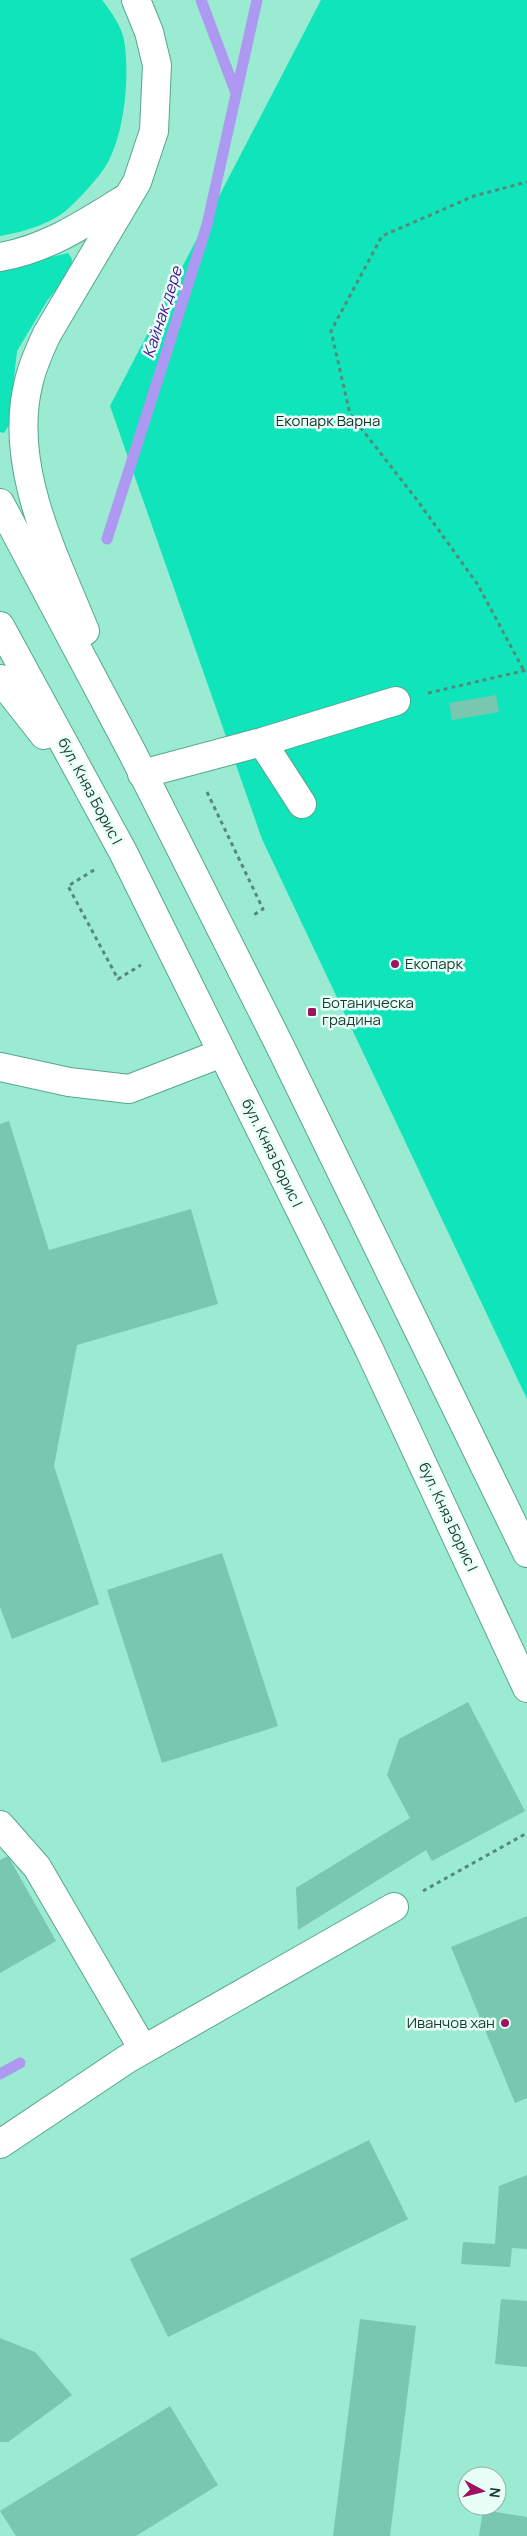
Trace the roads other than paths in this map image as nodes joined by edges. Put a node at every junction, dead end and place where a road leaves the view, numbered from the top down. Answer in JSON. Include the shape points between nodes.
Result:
{"nodes":[{"id":1,"x":136,"y":0,"type":"edge"},
{"id":2,"x":129,"y":196,"type":"junction"},
{"id":3,"x":0,"y":257,"type":"edge"},
{"id":4,"x":0,"y":503,"type":"edge"},
{"id":5,"x":0,"y":626,"type":"edge"},
{"id":6,"x":0,"y":679,"type":"edge"},
{"id":7,"x":396,"y":701,"type":"road end"},
{"id":8,"x":262,"y":742,"type":"junction"},
{"id":9,"x":137,"y":763,"type":"junction"},
{"id":10,"x":302,"y":804,"type":"dead end"},
{"id":11,"x":100,"y":808,"type":"junction"},
{"id":12,"x":222,"y":1053,"type":"junction"},
{"id":13,"x":0,"y":1067,"type":"edge"},
{"id":14,"x":527,"y":1552,"type":"edge"},
{"id":15,"x":527,"y":1688,"type":"edge"},
{"id":16,"x":0,"y":1825,"type":"edge"},
{"id":17,"x":394,"y":1907,"type":"road end"},
{"id":18,"x":143,"y":2049,"type":"junction"},
{"id":19,"x":0,"y":2144,"type":"edge"}],
"edges":[{"from":1,"to":2,"type":"main road","via":[[149,32],[157,65],[157,97],[154,131],[146,161]]},
{"from":2,"to":3,"type":"main road","via":[[42,246]]},
{"from":2,"to":9,"type":"main road","via":[[36,358],[28,381],[24,435],[40,516]]},
{"from":4,"to":9,"type":"main road"},
{"from":5,"to":11,"type":"main road","name":"бул. Княз Борис I"},
{"from":6,"to":11,"type":"main road"},
{"from":7,"to":8,"type":"main road"},
{"from":8,"to":9,"type":"main road"},
{"from":8,"to":10,"type":"main road"},
{"from":9,"to":14,"type":"main road","via":[[279,1044]]},
{"from":11,"to":12,"type":"main road","name":"бул. Княз Борис I"},
{"from":12,"to":13,"type":"main road","via":[[129,1089],[69,1082]]},
{"from":12,"to":15,"type":"main road","name":"бул. Княз Борис I","via":[[369,1349]]},
{"from":16,"to":18,"type":"main road","via":[[37,1867]]},
{"from":17,"to":18,"type":"main road"},
{"from":18,"to":19,"type":"main road"}]}
